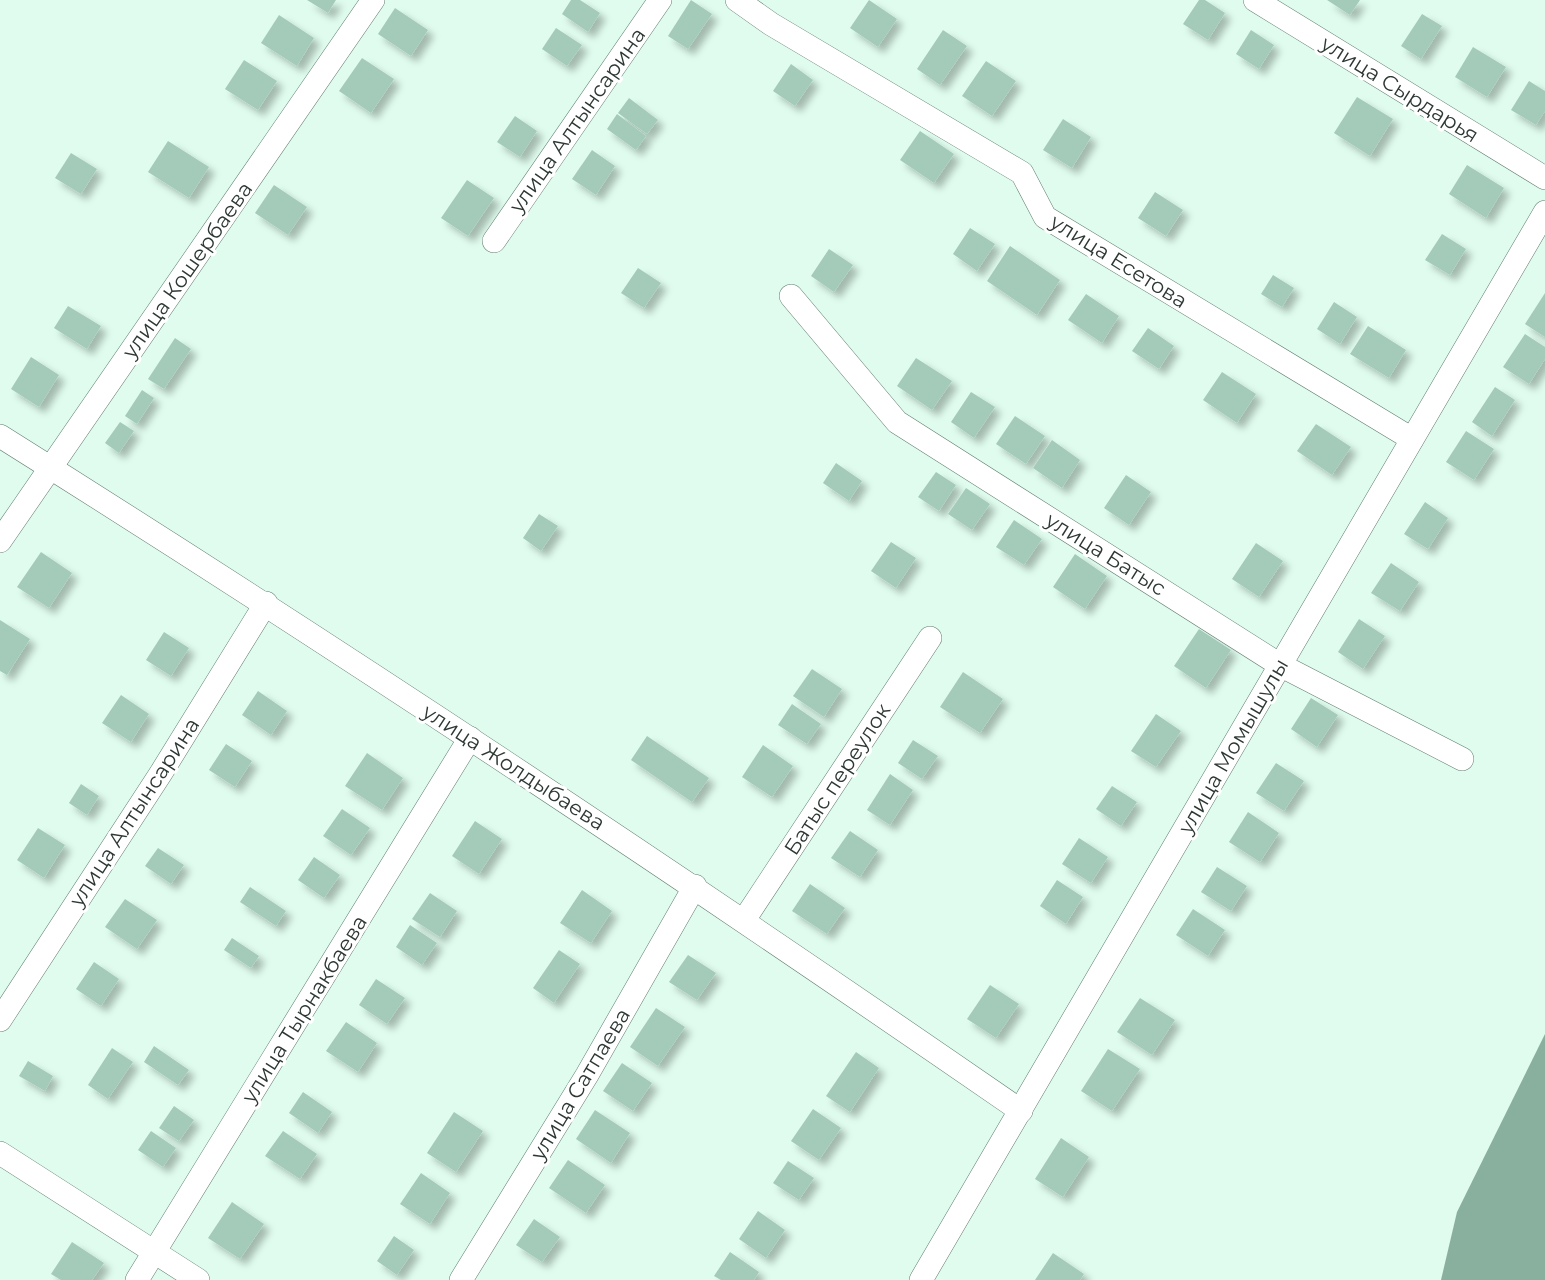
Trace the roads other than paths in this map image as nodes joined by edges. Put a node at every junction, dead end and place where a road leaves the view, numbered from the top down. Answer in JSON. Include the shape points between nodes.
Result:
{"nodes":[{"id":1,"x":373,"y":0,"type":"edge"},
{"id":2,"x":660,"y":0,"type":"edge"},
{"id":3,"x":737,"y":0,"type":"edge"},
{"id":4,"x":1255,"y":0,"type":"edge"},
{"id":5,"x":1545,"y":178,"type":"edge"},
{"id":6,"x":1545,"y":212,"type":"edge"},
{"id":7,"x":494,"y":241,"type":"dead end"},
{"id":8,"x":791,"y":296,"type":"dead end"},
{"id":9,"x":0,"y":436,"type":"edge"},
{"id":10,"x":1412,"y":439,"type":"junction"},
{"id":11,"x":51,"y":467,"type":"junction"},
{"id":12,"x":0,"y":541,"type":"edge"},
{"id":13,"x":266,"y":603,"type":"junction"},
{"id":14,"x":929,"y":638,"type":"dead end"},
{"id":15,"x":1280,"y":665,"type":"junction"},
{"id":16,"x":470,"y":738,"type":"junction"},
{"id":17,"x":1462,"y":759,"type":"dead end"},
{"id":18,"x":695,"y":886,"type":"junction"},
{"id":19,"x":744,"y":920,"type":"junction"},
{"id":20,"x":0,"y":1020,"type":"edge"},
{"id":21,"x":1020,"y":1111,"type":"junction"},
{"id":22,"x":0,"y":1153,"type":"edge"},
{"id":23,"x":154,"y":1254,"type":"junction"},
{"id":24,"x":137,"y":1280,"type":"edge"},
{"id":25,"x":198,"y":1280,"type":"edge"},
{"id":26,"x":461,"y":1280,"type":"edge"},
{"id":27,"x":921,"y":1280,"type":"edge"}],
"edges":[{"from":1,"to":11,"type":"street","name":"улица Кошербаева"},
{"from":2,"to":7,"type":"street","name":"улица Алтынсарина"},
{"from":3,"to":10,"type":"street","name":"улица Есетова","via":[[1022,173],[1045,217]]},
{"from":4,"to":5,"type":"street","name":"улица Сырдарья"},
{"from":6,"to":10,"type":"street","name":"улица Момышулы"},
{"from":8,"to":15,"type":"street","name":"улица Батыс","via":[[897,422]]},
{"from":9,"to":11,"type":"street","name":"улица Жолдыбаева"},
{"from":10,"to":15,"type":"street","name":"улица Момышулы"},
{"from":11,"to":12,"type":"street","name":"улица Кошербаева"},
{"from":11,"to":13,"type":"street","name":"улица Жолдыбаева"},
{"from":13,"to":16,"type":"street","name":"улица Жолдыбаева"},
{"from":13,"to":20,"type":"street","name":"улица Алтынсарина"},
{"from":14,"to":19,"type":"street","name":"Батыс переулок"},
{"from":15,"to":17,"type":"street","name":"улица Батыс"},
{"from":15,"to":21,"type":"street","name":"улица Момышулы"},
{"from":16,"to":18,"type":"street","name":"улица Жолдыбаева"},
{"from":16,"to":23,"type":"street","name":"улица Тырнакбаева"},
{"from":18,"to":19,"type":"street","name":"улица Жолдыбаева"},
{"from":18,"to":26,"type":"street","name":"улица Сатпаева","via":[[587,1075]]},
{"from":19,"to":21,"type":"street","name":"улица Жолдыбаева"},
{"from":21,"to":27,"type":"street","name":"улица Момышулы"},
{"from":22,"to":23,"type":"street"},
{"from":23,"to":24,"type":"street","name":"улица Тырнакбаева"},
{"from":23,"to":25,"type":"street"}]}
